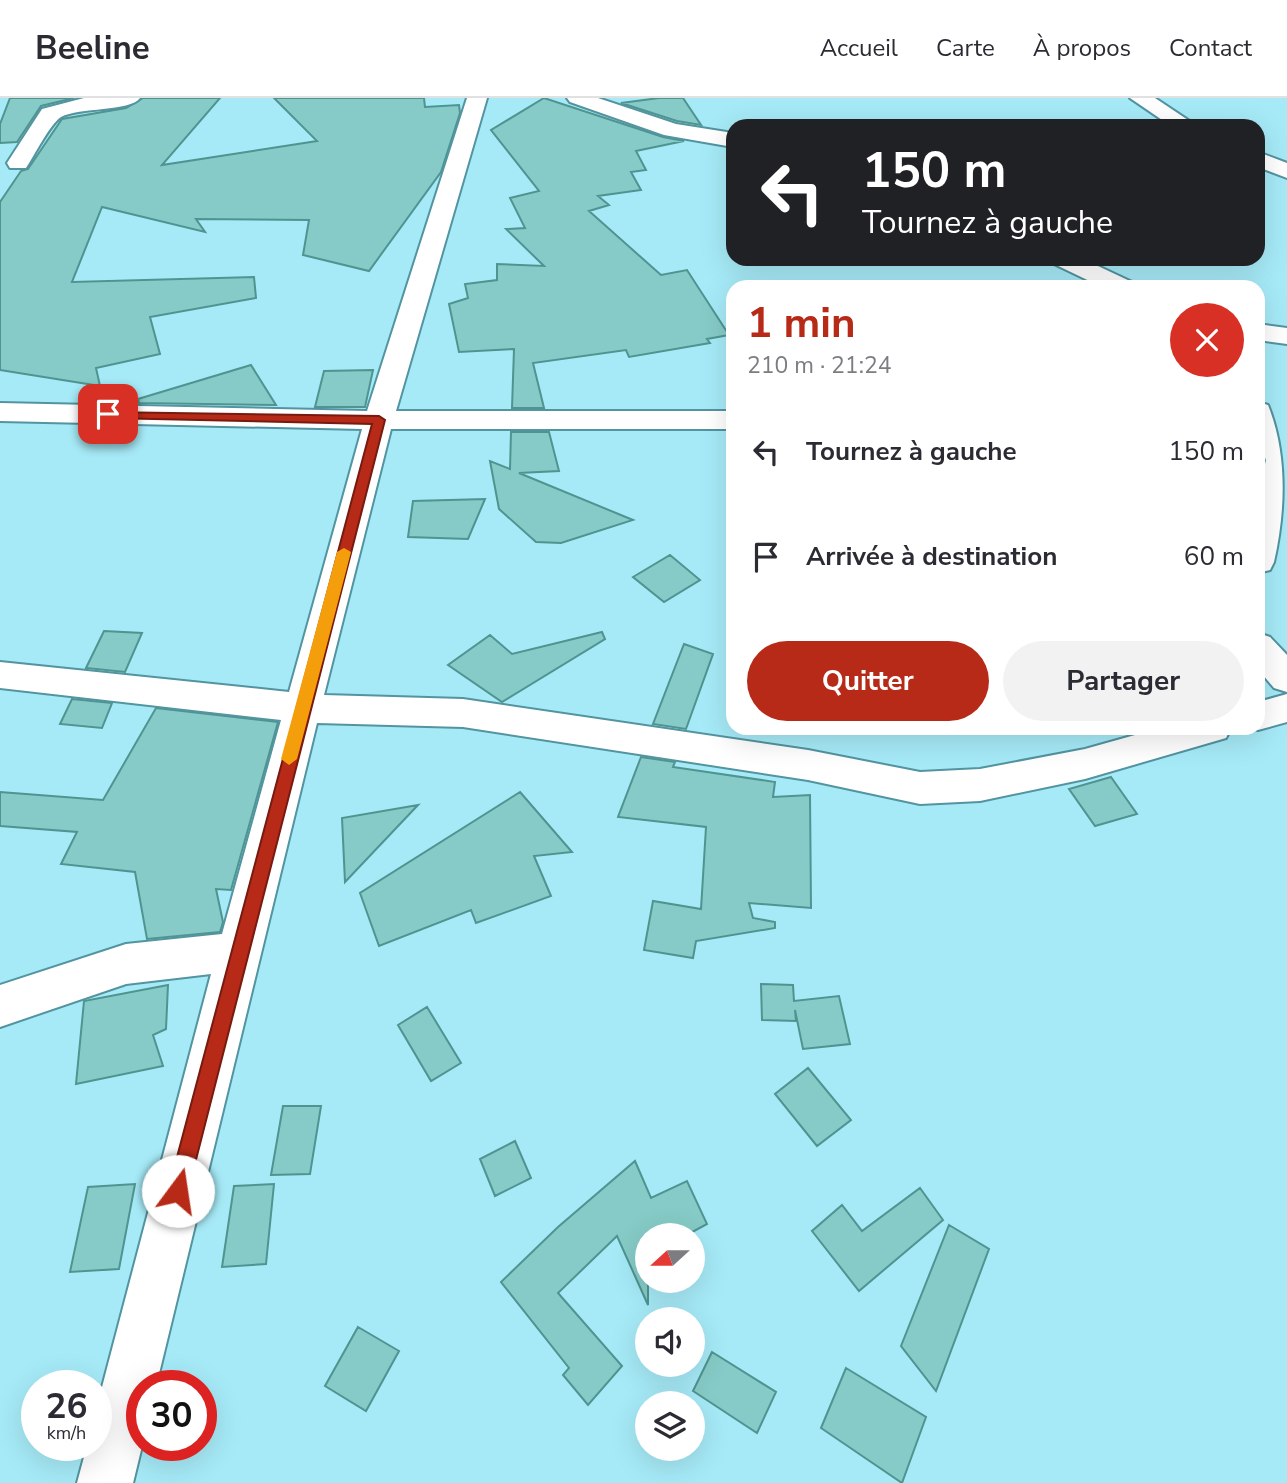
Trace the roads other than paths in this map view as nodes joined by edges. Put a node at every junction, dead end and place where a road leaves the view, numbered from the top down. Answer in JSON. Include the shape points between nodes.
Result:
{"nodes":[{"id":1,"x":130,"y":98,"type":"edge"},
{"id":2,"x":477,"y":98,"type":"edge"},
{"id":3,"x":577,"y":98,"type":"edge"},
{"id":4,"x":1140,"y":98,"type":"edge"},
{"id":5,"x":1174,"y":119,"type":"edge"},
{"id":6,"x":726,"y":139,"type":"edge"},
{"id":7,"x":1265,"y":162,"type":"edge"},
{"id":8,"x":18,"y":163,"type":"dead end"},
{"id":9,"x":1287,"y":171,"type":"edge"},
{"id":10,"x":1078,"y":266,"type":"edge"},
{"id":11,"x":1108,"y":280,"type":"edge"},
{"id":12,"x":1265,"y":333,"type":"edge"},
{"id":13,"x":1287,"y":337,"type":"edge"},
{"id":14,"x":0,"y":412,"type":"edge"},
{"id":15,"x":1267,"y":417,"type":"edge"},
{"id":16,"x":379,"y":420,"type":"junction"},
{"id":17,"x":726,"y":420,"type":"edge"},
{"id":18,"x":1265,"y":531,"type":"edge"},
{"id":19,"x":1265,"y":654,"type":"edge"},
{"id":20,"x":0,"y":675,"type":"edge"},
{"id":21,"x":1287,"y":678,"type":"edge"},
{"id":22,"x":302,"y":708,"type":"junction"},
{"id":23,"x":1287,"y":708,"type":"edge"},
{"id":24,"x":1265,"y":714,"type":"edge"},
{"id":25,"x":1188,"y":735,"type":"edge"},
{"id":26,"x":238,"y":952,"type":"junction"},
{"id":27,"x":0,"y":1006,"type":"edge"},
{"id":28,"x":105,"y":1483,"type":"edge"}],
"edges":[{"from":1,"to":8,"type":"street","via":[[72,106],[50,114]]},
{"from":2,"to":16,"type":"street"},
{"from":3,"to":6,"type":"street","via":[[672,130]]},
{"from":4,"to":5,"type":"street"},
{"from":7,"to":9,"type":"street"},
{"from":10,"to":11,"type":"street"},
{"from":12,"to":13,"type":"street"},
{"from":14,"to":16,"type":"street"},
{"from":15,"to":18,"type":"street","via":[[1281,460]]},
{"from":16,"to":17,"type":"street"},
{"from":16,"to":22,"type":"street"},
{"from":19,"to":21,"type":"street"},
{"from":20,"to":22,"type":"street"},
{"from":22,"to":25,"type":"street","via":[[463,713],[807,765],[920,788],[980,785],[1085,764]]},
{"from":22,"to":26,"type":"street"},
{"from":23,"to":24,"type":"street"},
{"from":26,"to":27,"type":"street","via":[[126,964]]},
{"from":26,"to":28,"type":"street"}]}
